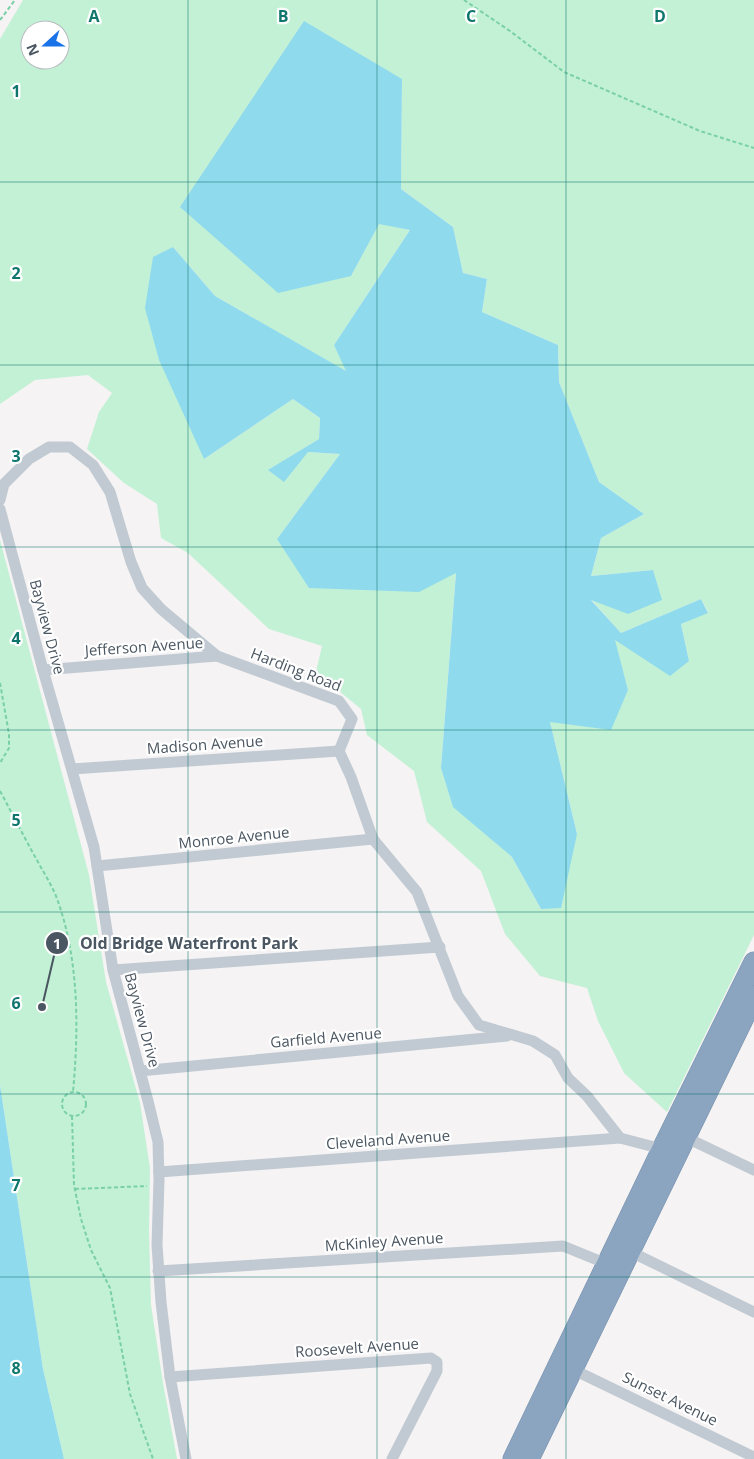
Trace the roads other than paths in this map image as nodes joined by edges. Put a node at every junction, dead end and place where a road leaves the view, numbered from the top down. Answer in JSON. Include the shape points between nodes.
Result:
{"nodes":[{"id":1,"x":0,"y":500,"type":"edge"},
{"id":2,"x":0,"y":509,"type":"edge"},
{"id":3,"x":217,"y":656,"type":"junction"},
{"id":4,"x":43,"y":670,"type":"junction"},
{"id":5,"x":339,"y":751,"type":"junction"},
{"id":6,"x":72,"y":769,"type":"junction"},
{"id":7,"x":373,"y":839,"type":"junction"},
{"id":8,"x":97,"y":866,"type":"junction"},
{"id":9,"x":440,"y":947,"type":"junction"},
{"id":10,"x":754,"y":962,"type":"edge"},
{"id":11,"x":113,"y":970,"type":"junction"},
{"id":12,"x":754,"y":997,"type":"edge"},
{"id":13,"x":748,"y":1024,"type":"edge"},
{"id":14,"x":514,"y":1036,"type":"junction"},
{"id":15,"x":140,"y":1071,"type":"junction"},
{"id":16,"x":685,"y":1137,"type":"junction"},
{"id":17,"x":620,"y":1138,"type":"junction"},
{"id":18,"x":662,"y":1149,"type":"junction"},
{"id":19,"x":754,"y":1170,"type":"edge"},
{"id":20,"x":159,"y":1172,"type":"junction"},
{"id":21,"x":630,"y":1251,"type":"junction"},
{"id":22,"x":607,"y":1264,"type":"junction"},
{"id":23,"x":158,"y":1271,"type":"junction"},
{"id":24,"x":754,"y":1312,"type":"edge"},
{"id":25,"x":572,"y":1369,"type":"junction"},
{"id":26,"x":170,"y":1376,"type":"junction"},
{"id":27,"x":754,"y":1457,"type":"edge"},
{"id":28,"x":186,"y":1459,"type":"edge"},
{"id":29,"x":392,"y":1459,"type":"edge"},
{"id":30,"x":513,"y":1459,"type":"edge"},
{"id":31,"x":529,"y":1459,"type":"edge"}],
"edges":[{"from":1,"to":3,"type":"street","name":"Harding Road","via":[[4,484],[29,459],[49,447],[70,448],[93,464],[110,492],[142,588],[160,609]]},
{"from":2,"to":4,"type":"street","name":"Bayview Drive"},
{"from":3,"to":4,"type":"street","name":"Jefferson Avenue"},
{"from":3,"to":5,"type":"street","name":"Harding Road","via":[[339,701],[352,719]]},
{"from":4,"to":6,"type":"street","name":"Bayview Drive"},
{"from":5,"to":6,"type":"street","name":"Madison Avenue"},
{"from":5,"to":7,"type":"street"},
{"from":6,"to":8,"type":"street","name":"Bayview Drive"},
{"from":7,"to":8,"type":"street","name":"Monroe Avenue"},
{"from":7,"to":9,"type":"street","via":[[417,892]]},
{"from":8,"to":11,"type":"street","name":"Bayview Drive"},
{"from":9,"to":11,"type":"street"},
{"from":9,"to":14,"type":"street","via":[[458,996],[479,1025]]},
{"from":10,"to":18,"type":"highway"},
{"from":11,"to":15,"type":"street","name":"Bayview Drive"},
{"from":12,"to":13,"type":"highway"},
{"from":13,"to":16,"type":"highway"},
{"from":14,"to":15,"type":"street","name":"Garfield Avenue"},
{"from":14,"to":17,"type":"street","via":[[533,1041],[555,1055],[568,1078],[587,1096]]},
{"from":15,"to":20,"type":"street","name":"Bayview Drive","via":[[158,1142]]},
{"from":16,"to":19,"type":"street"},
{"from":16,"to":21,"type":"highway"},
{"from":17,"to":18,"type":"street"},
{"from":17,"to":20,"type":"street","name":"Cleveland Avenue"},
{"from":18,"to":22,"type":"highway"},
{"from":20,"to":23,"type":"street","name":"Bayview Drive"},
{"from":21,"to":24,"type":"street"},
{"from":21,"to":25,"type":"highway"},
{"from":22,"to":23,"type":"street","name":"McKinley Avenue","via":[[563,1246]]},
{"from":22,"to":30,"type":"highway"},
{"from":23,"to":26,"type":"street","name":"Bayview Drive"},
{"from":25,"to":27,"type":"street","name":"Sunset Avenue"},
{"from":25,"to":31,"type":"highway"},
{"from":26,"to":28,"type":"street","name":"Bayview Drive"},
{"from":26,"to":29,"type":"street","name":"Roosevelt Avenue","via":[[431,1358],[437,1362],[437,1370]]}]}
